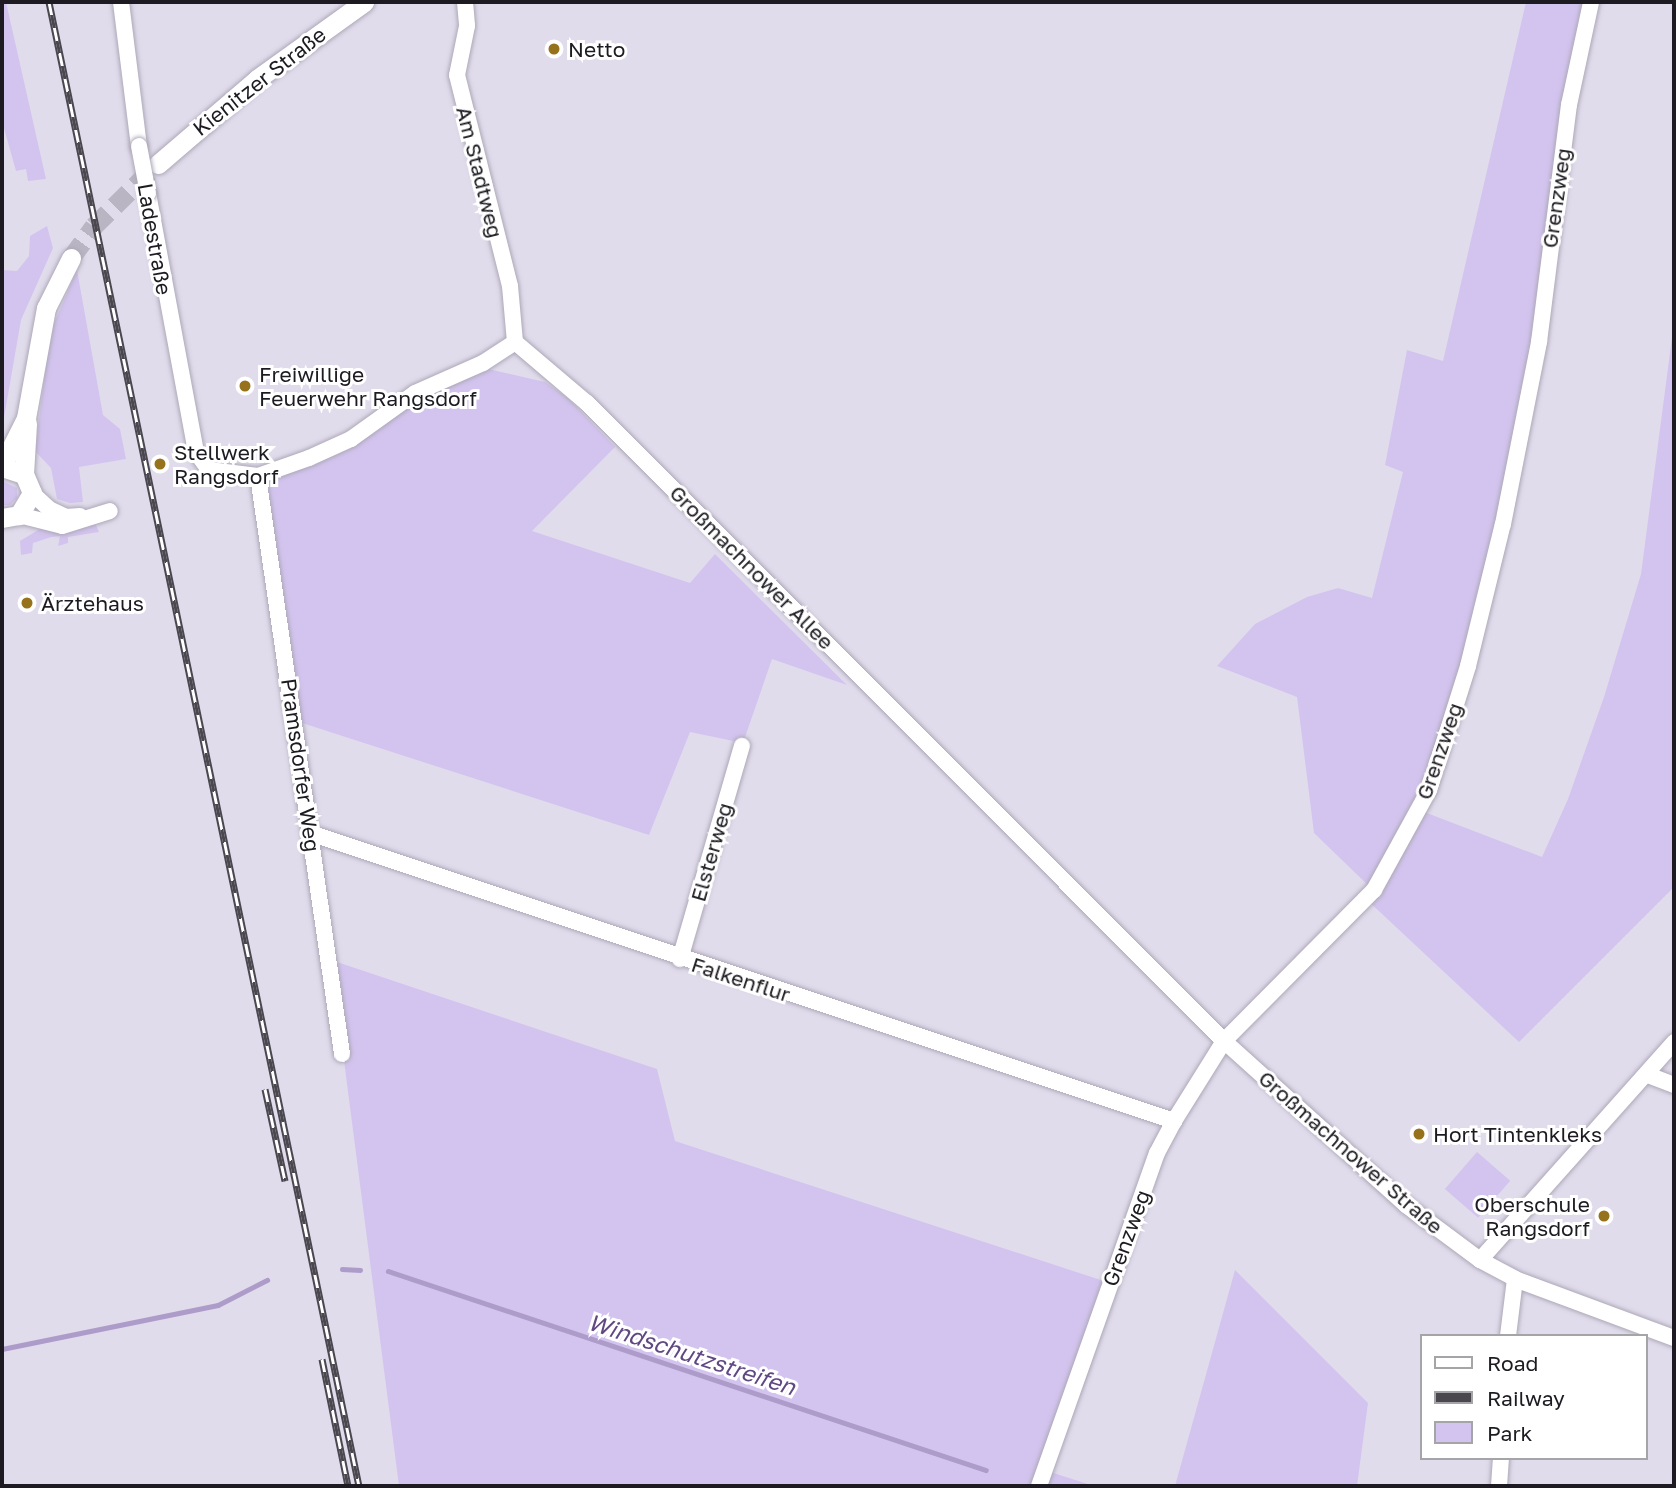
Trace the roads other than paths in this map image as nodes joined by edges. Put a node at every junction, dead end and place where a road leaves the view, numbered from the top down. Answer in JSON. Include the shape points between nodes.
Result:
{"nodes":[{"id":1,"x":121,"y":2,"type":"edge"},
{"id":2,"x":364,"y":2,"type":"edge"},
{"id":3,"x":465,"y":2,"type":"edge"},
{"id":4,"x":1591,"y":2,"type":"edge"},
{"id":5,"x":158,"y":164,"type":"tunnel mouth"},
{"id":6,"x":71,"y":258,"type":"tunnel mouth"},
{"id":7,"x":515,"y":342,"type":"junction"},
{"id":8,"x":26,"y":418,"type":"junction"},
{"id":9,"x":2,"y":467,"type":"edge"},
{"id":10,"x":24,"y":474,"type":"junction"},
{"id":11,"x":258,"y":476,"type":"junction"},
{"id":12,"x":32,"y":494,"type":"junction"},
{"id":13,"x":6,"y":517,"type":"edge"},
{"id":14,"x":742,"y":746,"type":"dead end"},
{"id":15,"x":310,"y":833,"type":"junction"},
{"id":16,"x":680,"y":958,"type":"junction"},
{"id":17,"x":1224,"y":1041,"type":"junction"},
{"id":18,"x":1674,"y":1042,"type":"edge"},
{"id":19,"x":342,"y":1054,"type":"dead end"},
{"id":20,"x":1648,"y":1075,"type":"junction"},
{"id":21,"x":1674,"y":1084,"type":"edge"},
{"id":22,"x":1174,"y":1121,"type":"junction"},
{"id":23,"x":1480,"y":1260,"type":"junction"},
{"id":24,"x":1515,"y":1279,"type":"junction"},
{"id":25,"x":1508,"y":1334,"type":"edge"},
{"id":26,"x":1674,"y":1338,"type":"edge"},
{"id":27,"x":1501,"y":1460,"type":"edge"},
{"id":28,"x":1039,"y":1486,"type":"edge"},
{"id":29,"x":1499,"y":1486,"type":"edge"}],
"edges":[{"from":1,"to":11,"type":"street","name":"Ladestraße","bridge":true,"via":[[139,146],[197,453],[209,470],[228,476]]},
{"from":2,"to":5,"type":"street","name":"Kienitzer Straße","via":[[257,79]]},
{"from":3,"to":7,"type":"street","name":"Am Stadtweg","via":[[467,26],[457,75],[510,286]]},
{"from":4,"to":17,"type":"street","name":"Grenzweg","via":[[1567,117],[1539,342],[1503,524],[1468,666],[1429,790],[1366,899]]},
{"from":6,"to":8,"type":"street","via":[[46,308]]},
{"from":7,"to":11,"type":"street","via":[[483,363],[415,393],[351,439]]},
{"from":7,"to":17,"type":"street","name":"Großmachnower Allee","via":[[587,403]]},
{"from":8,"to":9,"type":"street"},
{"from":8,"to":10,"type":"street","via":[[29,441]]},
{"from":9,"to":10,"type":"street"},
{"from":10,"to":12,"type":"street"},
{"from":11,"to":15,"type":"street","name":"Pramsdorfer Weg"},
{"from":12,"to":13,"type":"street"},
{"from":12,"to":13,"type":"street","via":[[66,517],[103,513],[62,526]]},
{"from":14,"to":16,"type":"street","name":"Elsterweg"},
{"from":15,"to":16,"type":"street","name":"Falkenflur"},
{"from":15,"to":19,"type":"street","name":"Pramsdorfer Weg"},
{"from":16,"to":22,"type":"street","name":"Falkenflur"},
{"from":17,"to":22,"type":"street","name":"Grenzweg"},
{"from":17,"to":23,"type":"street","name":"Großmachnower Straße","via":[[1406,1205]]},
{"from":18,"to":20,"type":"street"},
{"from":20,"to":21,"type":"street"},
{"from":20,"to":23,"type":"street"},
{"from":22,"to":28,"type":"street","name":"Grenzweg","via":[[1157,1153]]},
{"from":23,"to":24,"type":"street","name":"Großmachnower Straße"},
{"from":24,"to":25,"type":"street"},
{"from":24,"to":26,"type":"street","name":"Großmachnower Straße"},
{"from":27,"to":29,"type":"street"}]}
